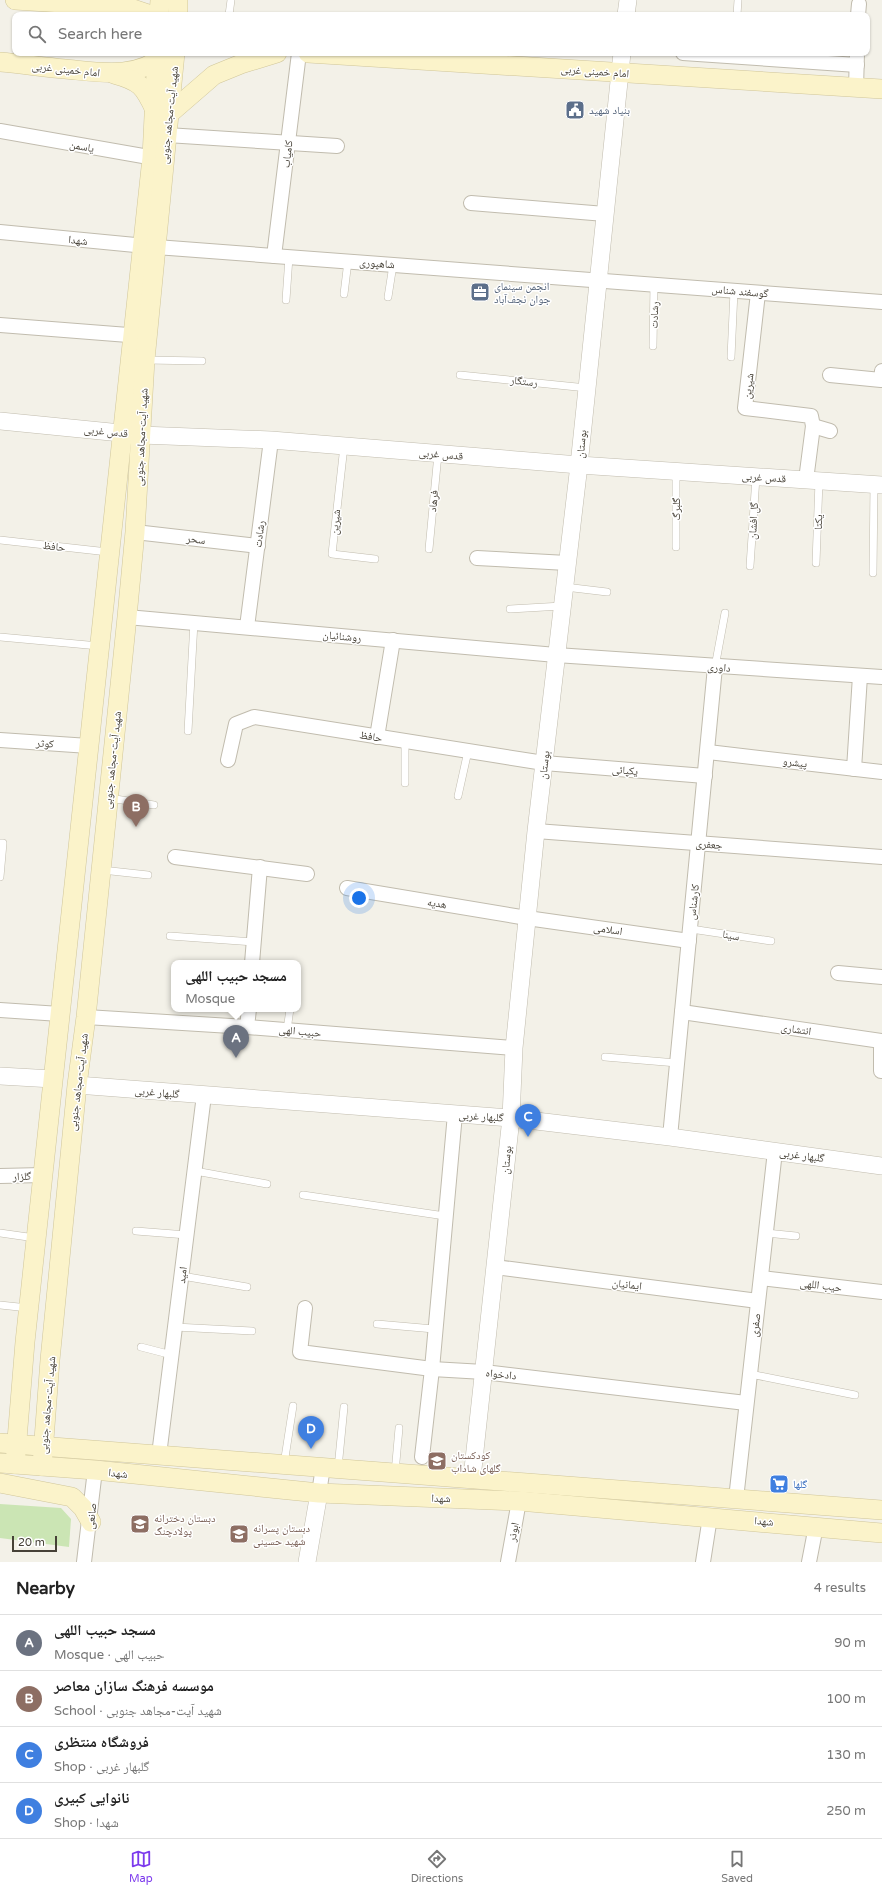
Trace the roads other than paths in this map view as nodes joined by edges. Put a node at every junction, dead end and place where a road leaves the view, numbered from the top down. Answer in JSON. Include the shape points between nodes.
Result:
{"nodes":[{"id":1,"x":15,"y":0,"type":"edge"},
{"id":2,"x":160,"y":0,"type":"edge"},
{"id":3,"x":178,"y":0,"type":"edge"},
{"id":4,"x":231,"y":0,"type":"edge"},
{"id":5,"x":628,"y":0,"type":"edge"},
{"id":6,"x":738,"y":0,"type":"edge"},
{"id":7,"x":131,"y":4,"type":"edge"},
{"id":8,"x":146,"y":12,"type":"edge"},
{"id":9,"x":159,"y":12,"type":"edge"},
{"id":10,"x":178,"y":12,"type":"edge"},
{"id":11,"x":229,"y":12,"type":"edge"},
{"id":12,"x":626,"y":12,"type":"edge"},
{"id":13,"x":736,"y":12,"type":"edge"},
{"id":14,"x":160,"y":56,"type":"edge"},
{"id":15,"x":174,"y":56,"type":"edge"},
{"id":16,"x":268,"y":56,"type":"edge"},
{"id":17,"x":299,"y":56,"type":"edge"},
{"id":18,"x":357,"y":56,"type":"edge"},
{"id":19,"x":622,"y":56,"type":"edge"},
{"id":20,"x":764,"y":56,"type":"edge"},
{"id":21,"x":857,"y":59,"type":"edge"},
{"id":22,"x":0,"y":62,"type":"edge"},
{"id":23,"x":621,"y":72,"type":"junction"},
{"id":24,"x":111,"y":74,"type":"junction"},
{"id":25,"x":856,"y":88,"type":"junction"},
{"id":26,"x":882,"y":89,"type":"edge"},
{"id":27,"x":162,"y":112,"type":"junction"},
{"id":28,"x":0,"y":131,"type":"edge"},
{"id":29,"x":167,"y":135,"type":"junction"},
{"id":30,"x":288,"y":144,"type":"junction"},
{"id":31,"x":337,"y":146,"type":"dead end"},
{"id":32,"x":158,"y":159,"type":"junction"},
{"id":33,"x":471,"y":203,"type":"dead end"},
{"id":34,"x":605,"y":214,"type":"junction"},
{"id":35,"x":0,"y":232,"type":"edge"},
{"id":36,"x":149,"y":247,"type":"junction"},
{"id":37,"x":274,"y":256,"type":"junction"},
{"id":38,"x":288,"y":257,"type":"junction"},
{"id":39,"x":348,"y":261,"type":"junction"},
{"id":40,"x":393,"y":265,"type":"junction"},
{"id":41,"x":598,"y":280,"type":"junction"},
{"id":42,"x":654,"y":284,"type":"junction"},
{"id":43,"x":734,"y":291,"type":"junction"},
{"id":44,"x":758,"y":293,"type":"junction"},
{"id":45,"x":344,"y":294,"type":"dead end"},
{"id":46,"x":388,"y":297,"type":"dead end"},
{"id":47,"x":286,"y":300,"type":"dead end"},
{"id":48,"x":882,"y":302,"type":"edge"},
{"id":49,"x":0,"y":325,"type":"edge"},
{"id":50,"x":140,"y":336,"type":"junction"},
{"id":51,"x":653,"y":346,"type":"dead end"},
{"id":52,"x":731,"y":357,"type":"dead end"},
{"id":53,"x":145,"y":360,"type":"junction"},
{"id":54,"x":202,"y":361,"type":"dead end"},
{"id":55,"x":882,"y":371,"type":"edge"},
{"id":56,"x":460,"y":374,"type":"dead end"},
{"id":57,"x":830,"y":374,"type":"dead end"},
{"id":58,"x":587,"y":388,"type":"junction"},
{"id":59,"x":0,"y":421,"type":"edge"},
{"id":60,"x":813,"y":426,"type":"junction"},
{"id":61,"x":830,"y":431,"type":"dead end"},
{"id":62,"x":121,"y":433,"type":"junction"},
{"id":63,"x":141,"y":435,"type":"junction"},
{"id":64,"x":272,"y":440,"type":"junction"},
{"id":65,"x":344,"y":446,"type":"junction"},
{"id":66,"x":438,"y":454,"type":"junction"},
{"id":67,"x":579,"y":465,"type":"junction"},
{"id":68,"x":676,"y":472,"type":"junction"},
{"id":69,"x":756,"y":477,"type":"junction"},
{"id":70,"x":813,"y":480,"type":"junction"},
{"id":71,"x":878,"y":485,"type":"edge"},
{"id":72,"x":135,"y":532,"type":"junction"},
{"id":73,"x":0,"y":540,"type":"edge"},
{"id":74,"x":258,"y":546,"type":"junction"},
{"id":75,"x":676,"y":547,"type":"dead end"},
{"id":76,"x":429,"y":549,"type":"dead end"},
{"id":77,"x":109,"y":552,"type":"junction"},
{"id":78,"x":477,"y":558,"type":"dead end"},
{"id":79,"x":375,"y":559,"type":"dead end"},
{"id":80,"x":567,"y":563,"type":"junction"},
{"id":81,"x":816,"y":563,"type":"dead end"},
{"id":82,"x":750,"y":566,"type":"dead end"},
{"id":83,"x":873,"y":573,"type":"dead end"},
{"id":84,"x":564,"y":587,"type":"junction"},
{"id":85,"x":607,"y":592,"type":"dead end"},
{"id":86,"x":562,"y":606,"type":"junction"},
{"id":87,"x":510,"y":609,"type":"dead end"},
{"id":88,"x":725,"y":613,"type":"dead end"},
{"id":89,"x":127,"y":617,"type":"junction"},
{"id":90,"x":194,"y":622,"type":"junction"},
{"id":91,"x":247,"y":627,"type":"junction"},
{"id":92,"x":0,"y":637,"type":"edge"},
{"id":93,"x":393,"y":640,"type":"junction"},
{"id":94,"x":99,"y":646,"type":"junction"},
{"id":95,"x":556,"y":655,"type":"junction"},
{"id":96,"x":715,"y":667,"type":"junction"},
{"id":97,"x":860,"y":676,"type":"junction"},
{"id":98,"x":882,"y":677,"type":"edge"},
{"id":99,"x":188,"y":731,"type":"dead end"},
{"id":100,"x":377,"y":737,"type":"junction"},
{"id":101,"x":0,"y":740,"type":"edge"},
{"id":102,"x":405,"y":741,"type":"junction"},
{"id":103,"x":90,"y":746,"type":"junction"},
{"id":104,"x":468,"y":751,"type":"junction"},
{"id":105,"x":708,"y":752,"type":"junction"},
{"id":106,"x":228,"y":760,"type":"dead end"},
{"id":107,"x":544,"y":763,"type":"junction"},
{"id":108,"x":854,"y":769,"type":"junction"},
{"id":109,"x":882,"y":772,"type":"edge"},
{"id":110,"x":705,"y":776,"type":"junction"},
{"id":111,"x":405,"y":783,"type":"dead end"},
{"id":112,"x":458,"y":796,"type":"dead end"},
{"id":113,"x":107,"y":798,"type":"junction"},
{"id":114,"x":154,"y":805,"type":"dead end"},
{"id":115,"x":536,"y":831,"type":"junction"},
{"id":116,"x":0,"y":843,"type":"edge"},
{"id":117,"x":699,"y":843,"type":"junction"},
{"id":118,"x":175,"y":857,"type":"dead end"},
{"id":119,"x":882,"y":857,"type":"edge"},
{"id":120,"x":260,"y":867,"type":"junction"},
{"id":121,"x":102,"y":870,"type":"junction"},
{"id":122,"x":307,"y":874,"type":"dead end"},
{"id":123,"x":148,"y":875,"type":"dead end"},
{"id":124,"x":0,"y":878,"type":"edge"},
{"id":125,"x":347,"y":888,"type":"dead end"},
{"id":126,"x":527,"y":918,"type":"junction"},
{"id":127,"x":690,"y":935,"type":"junction"},
{"id":128,"x":170,"y":936,"type":"dead end"},
{"id":129,"x":771,"y":941,"type":"dead end"},
{"id":130,"x":254,"y":942,"type":"junction"},
{"id":131,"x":252,"y":960,"type":"edge"},
{"id":132,"x":838,"y":973,"type":"dead end"},
{"id":133,"x":882,"y":976,"type":"edge"},
{"id":134,"x":0,"y":1010,"type":"edge"},
{"id":135,"x":248,"y":1012,"type":"edge"},
{"id":136,"x":290,"y":1012,"type":"edge"},
{"id":137,"x":682,"y":1012,"type":"junction"},
{"id":138,"x":60,"y":1014,"type":"junction"},
{"id":139,"x":86,"y":1017,"type":"junction"},
{"id":140,"x":247,"y":1027,"type":"junction"},
{"id":141,"x":287,"y":1030,"type":"junction"},
{"id":142,"x":514,"y":1048,"type":"junction"},
{"id":143,"x":606,"y":1057,"type":"dead end"},
{"id":144,"x":677,"y":1063,"type":"junction"},
{"id":145,"x":881,"y":1071,"type":"dead end"},
{"id":146,"x":0,"y":1076,"type":"edge"},
{"id":147,"x":53,"y":1079,"type":"junction"},
{"id":148,"x":77,"y":1085,"type":"junction"},
{"id":149,"x":204,"y":1096,"type":"junction"},
{"id":150,"x":455,"y":1114,"type":"junction"},
{"id":151,"x":511,"y":1118,"type":"junction"},
{"id":152,"x":670,"y":1137,"type":"junction"},
{"id":153,"x":776,"y":1151,"type":"junction"},
{"id":154,"x":882,"y":1166,"type":"edge"},
{"id":155,"x":195,"y":1171,"type":"junction"},
{"id":156,"x":43,"y":1175,"type":"junction"},
{"id":157,"x":0,"y":1176,"type":"edge"},
{"id":158,"x":268,"y":1184,"type":"dead end"},
{"id":159,"x":303,"y":1196,"type":"dead end"},
{"id":160,"x":445,"y":1216,"type":"junction"},
{"id":161,"x":136,"y":1231,"type":"dead end"},
{"id":162,"x":766,"y":1232,"type":"junction"},
{"id":163,"x":0,"y":1234,"type":"edge"},
{"id":164,"x":187,"y":1235,"type":"junction"},
{"id":165,"x":796,"y":1236,"type":"dead end"},
{"id":166,"x":37,"y":1238,"type":"junction"},
{"id":167,"x":495,"y":1267,"type":"junction"},
{"id":168,"x":182,"y":1276,"type":"junction"},
{"id":169,"x":761,"y":1278,"type":"junction"},
{"id":170,"x":247,"y":1287,"type":"dead end"},
{"id":171,"x":882,"y":1292,"type":"edge"},
{"id":172,"x":758,"y":1301,"type":"junction"},
{"id":173,"x":0,"y":1305,"type":"edge"},
{"id":174,"x":29,"y":1308,"type":"junction"},
{"id":175,"x":305,"y":1308,"type":"dead end"},
{"id":176,"x":377,"y":1324,"type":"dead end"},
{"id":177,"x":175,"y":1326,"type":"junction"},
{"id":178,"x":434,"y":1329,"type":"junction"},
{"id":179,"x":252,"y":1331,"type":"dead end"},
{"id":180,"x":141,"y":1347,"type":"dead end"},
{"id":181,"x":172,"y":1355,"type":"junction"},
{"id":182,"x":24,"y":1357,"type":"junction"},
{"id":183,"x":50,"y":1360,"type":"junction"},
{"id":184,"x":432,"y":1369,"type":"junction"},
{"id":185,"x":484,"y":1372,"type":"junction"},
{"id":186,"x":750,"y":1374,"type":"junction"},
{"id":187,"x":855,"y":1395,"type":"dead end"},
{"id":188,"x":746,"y":1403,"type":"junction"},
{"id":189,"x":292,"y":1406,"type":"dead end"},
{"id":190,"x":344,"y":1407,"type":"dead end"},
{"id":191,"x":399,"y":1428,"type":"dead end"},
{"id":192,"x":8,"y":1444,"type":"edge"},
{"id":193,"x":43,"y":1446,"type":"junction"},
{"id":194,"x":159,"y":1455,"type":"junction"},
{"id":195,"x":422,"y":1457,"type":"dead end"},
{"id":196,"x":7,"y":1464,"type":"edge"},
{"id":197,"x":284,"y":1464,"type":"junction"},
{"id":198,"x":42,"y":1466,"type":"junction"},
{"id":199,"x":330,"y":1468,"type":"junction"},
{"id":200,"x":95,"y":1470,"type":"junction"},
{"id":201,"x":395,"y":1473,"type":"junction"},
{"id":202,"x":472,"y":1478,"type":"junction"},
{"id":203,"x":0,"y":1483,"type":"edge"},
{"id":204,"x":319,"y":1493,"type":"junction"},
{"id":205,"x":736,"y":1499,"type":"junction"},
{"id":206,"x":519,"y":1501,"type":"junction"},
{"id":207,"x":880,"y":1508,"type":"edge"},
{"id":208,"x":710,"y":1516,"type":"junction"},
{"id":209,"x":90,"y":1522,"type":"junction"},
{"id":210,"x":816,"y":1526,"type":"junction"},
{"id":211,"x":878,"y":1536,"type":"edge"},
{"id":212,"x":84,"y":1562,"type":"edge"},
{"id":213,"x":306,"y":1562,"type":"edge"},
{"id":214,"x":508,"y":1562,"type":"edge"},
{"id":215,"x":703,"y":1562,"type":"edge"},
{"id":216,"x":810,"y":1562,"type":"edge"}],
"edges":[{"from":1,"to":7,"type":"main road"},
{"from":2,"to":9,"type":"main road"},
{"from":3,"to":10,"type":"main road"},
{"from":4,"to":11,"type":"lane"},
{"from":5,"to":12,"type":"street"},
{"from":6,"to":13,"type":"lane"},
{"from":7,"to":8,"type":"main road"},
{"from":14,"to":24,"type":"main road","name":"امام خمینی غربی","via":[[133,71]]},
{"from":14,"to":27,"type":"main road","name":"شهید آیت-مجاهد جنوبی"},
{"from":15,"to":27,"type":"main road","name":"شهید آیت-مجاهد جنوبی"},
{"from":16,"to":27,"type":"main road","via":[[214,75]]},
{"from":17,"to":30,"type":"street","name":"کامیاب"},
{"from":18,"to":23,"type":"main road","name":"امام خمینی غربی"},
{"from":19,"to":23,"type":"street","name":"بوستان"},
{"from":20,"to":21,"type":"street"},
{"from":21,"to":25,"type":"street"},
{"from":22,"to":24,"type":"main road","name":"امام خمینی غربی"},
{"from":23,"to":25,"type":"main road","name":"امام خمینی غربی"},
{"from":23,"to":34,"type":"street","name":"بوستان"},
{"from":24,"to":27,"type":"main road","via":[[134,80]]},
{"from":25,"to":26,"type":"main road","name":"امام خمینی غربی"},
{"from":27,"to":29,"type":"main road","name":"شهید آیت-مجاهد جنوبی"},
{"from":27,"to":32,"type":"main road","name":"شهید آیت-مجاهد جنوبی"},
{"from":28,"to":32,"type":"street","name":"یاسمن"},
{"from":29,"to":30,"type":"street"},
{"from":29,"to":32,"type":"main road","name":"شهید آیت-مجاهد جنوبی"},
{"from":30,"to":31,"type":"street"},
{"from":30,"to":37,"type":"street","name":"کامیاب"},
{"from":32,"to":36,"type":"main road","name":"شهید آیت-مجاهد جنوبی"},
{"from":33,"to":34,"type":"street"},
{"from":34,"to":41,"type":"street","name":"بوستان"},
{"from":35,"to":36,"type":"street","name":"شهدا"},
{"from":36,"to":37,"type":"street","name":"شاهپوری"},
{"from":36,"to":50,"type":"main road","name":"شهید آیت-مجاهد جنوبی"},
{"from":37,"to":38,"type":"street","name":"شاهپوری"},
{"from":38,"to":39,"type":"street","name":"شاهپوری"},
{"from":38,"to":47,"type":"lane"},
{"from":39,"to":40,"type":"street","name":"شاهپوری"},
{"from":39,"to":45,"type":"lane"},
{"from":40,"to":41,"type":"street","name":"شاهپوری"},
{"from":40,"to":46,"type":"lane"},
{"from":41,"to":42,"type":"street","name":"گوسفند شناس"},
{"from":41,"to":58,"type":"street","name":"بوستان"},
{"from":42,"to":43,"type":"street","name":"گوسفند شناس"},
{"from":42,"to":51,"type":"lane","name":"رشادت"},
{"from":43,"to":44,"type":"street","name":"گوسفند شناس"},
{"from":43,"to":52,"type":"lane"},
{"from":44,"to":48,"type":"street","name":"گوسفند شناس"},
{"from":44,"to":60,"type":"street","name":"شیرین","via":[[745,408],[812,416]]},
{"from":49,"to":50,"type":"street"},
{"from":50,"to":53,"type":"main road","name":"شهید آیت-مجاهد جنوبی"},
{"from":50,"to":62,"type":"main road","name":"شهید آیت-مجاهد جنوبی"},
{"from":53,"to":54,"type":"lane"},
{"from":53,"to":63,"type":"main road","name":"شهید آیت-مجاهد جنوبی"},
{"from":55,"to":57,"type":"street","via":[[881,380]]},
{"from":56,"to":58,"type":"lane","name":"رستگار"},
{"from":58,"to":67,"type":"street","name":"بوستان"},
{"from":59,"to":62,"type":"street","name":"قدس غربی"},
{"from":60,"to":61,"type":"street","name":"شیرین"},
{"from":60,"to":70,"type":"street"},
{"from":62,"to":63,"type":"street","name":"قدس غربی"},
{"from":62,"to":77,"type":"main road","name":"شهید آیت-مجاهد جنوبی"},
{"from":63,"to":64,"type":"street","name":"قدس غربی"},
{"from":63,"to":72,"type":"main road","name":"شهید آیت-مجاهد جنوبی"},
{"from":64,"to":65,"type":"street","name":"قدس غربی"},
{"from":64,"to":74,"type":"street","name":"رشادت"},
{"from":65,"to":66,"type":"street","name":"قدس غربی"},
{"from":65,"to":79,"type":"lane","name":"شیرین","via":[[332,554]]},
{"from":66,"to":67,"type":"street","name":"قدس غربی"},
{"from":66,"to":76,"type":"lane","name":"فرهاد"},
{"from":67,"to":68,"type":"street","name":"قدس غربی"},
{"from":67,"to":80,"type":"street","name":"بوستان"},
{"from":68,"to":69,"type":"street","name":"قدس غربی"},
{"from":68,"to":75,"type":"lane","name":"گلبرگ"},
{"from":69,"to":70,"type":"street","name":"قدس غربی"},
{"from":69,"to":82,"type":"lane","name":"گل افشان"},
{"from":70,"to":71,"type":"street","name":"قدس غربی"},
{"from":70,"to":81,"type":"lane","name":"یکتا"},
{"from":71,"to":83,"type":"lane"},
{"from":72,"to":74,"type":"street","name":"سحر"},
{"from":72,"to":89,"type":"main road","name":"شهید آیت-مجاهد جنوبی"},
{"from":73,"to":77,"type":"lane","name":"حافظ"},
{"from":74,"to":91,"type":"street","name":"رشادت"},
{"from":77,"to":94,"type":"main road","name":"شهید آیت-مجاهد جنوبی"},
{"from":78,"to":80,"type":"street"},
{"from":80,"to":84,"type":"street","name":"بوستان"},
{"from":84,"to":85,"type":"lane"},
{"from":84,"to":86,"type":"street","name":"بوستان"},
{"from":86,"to":87,"type":"lane"},
{"from":86,"to":95,"type":"street","name":"بوستان"},
{"from":88,"to":96,"type":"lane"},
{"from":89,"to":90,"type":"street","name":"روشنائیان"},
{"from":89,"to":113,"type":"main road","name":"شهید آیت-مجاهد جنوبی"},
{"from":90,"to":91,"type":"street","name":"روشنائیان"},
{"from":90,"to":99,"type":"lane"},
{"from":91,"to":93,"type":"street","name":"روشنائیان"},
{"from":92,"to":94,"type":"lane"},
{"from":93,"to":95,"type":"street","name":"روشنائیان"},
{"from":93,"to":100,"type":"street"},
{"from":94,"to":103,"type":"main road","name":"شهید آیت-مجاهد جنوبی"},
{"from":95,"to":96,"type":"street","name":"داوری"},
{"from":95,"to":107,"type":"street","name":"بوستان"},
{"from":96,"to":97,"type":"street","name":"داوری"},
{"from":96,"to":105,"type":"street","name":"کارشناس"},
{"from":97,"to":98,"type":"street","name":"داوری"},
{"from":97,"to":108,"type":"street"},
{"from":100,"to":102,"type":"street","name":"حافظ"},
{"from":100,"to":106,"type":"street","name":"حافظ","via":[[254,717],[236,724]]},
{"from":101,"to":103,"type":"street","name":"کوثر"},
{"from":102,"to":104,"type":"street","name":"حافظ"},
{"from":102,"to":111,"type":"lane"},
{"from":103,"to":138,"type":"main road","name":"شهید آیت-مجاهد جنوبی"},
{"from":104,"to":107,"type":"street","name":"حافظ"},
{"from":104,"to":112,"type":"lane"},
{"from":105,"to":108,"type":"street","name":"پیشرو"},
{"from":105,"to":110,"type":"street","name":"کارشناس"},
{"from":107,"to":110,"type":"street","name":"یکپائی"},
{"from":107,"to":115,"type":"street","name":"بوستان"},
{"from":108,"to":109,"type":"street","name":"پیشرو"},
{"from":110,"to":117,"type":"street","name":"کارشناس"},
{"from":113,"to":114,"type":"lane"},
{"from":113,"to":121,"type":"main road","name":"شهید آیت-مجاهد جنوبی"},
{"from":115,"to":117,"type":"street","name":"جعفری"},
{"from":115,"to":126,"type":"street","name":"بوستان"},
{"from":116,"to":124,"type":"lane"},
{"from":117,"to":119,"type":"street","name":"جعفری"},
{"from":117,"to":127,"type":"street","name":"کارشناس"},
{"from":118,"to":120,"type":"street"},
{"from":120,"to":122,"type":"street"},
{"from":120,"to":130,"type":"street"},
{"from":121,"to":123,"type":"lane"},
{"from":121,"to":139,"type":"main road","name":"شهید آیت-مجاهد جنوبی"},
{"from":125,"to":126,"type":"street","name":"هدیه"},
{"from":126,"to":127,"type":"street","name":"اسلامی"},
{"from":126,"to":142,"type":"street","name":"بوستان"},
{"from":127,"to":129,"type":"lane","name":"سینا"},
{"from":127,"to":137,"type":"street","name":"کارشناس"},
{"from":128,"to":130,"type":"lane"},
{"from":130,"to":131,"type":"street"},
{"from":132,"to":133,"type":"street"},
{"from":134,"to":138,"type":"street"},
{"from":135,"to":140,"type":"street"},
{"from":136,"to":141,"type":"lane"},
{"from":137,"to":144,"type":"street","name":"کارشناس"},
{"from":137,"to":145,"type":"street","name":"انتشاری","via":[[880,1041]]},
{"from":138,"to":147,"type":"main road","name":"شهید آیت-مجاهد جنوبی"},
{"from":139,"to":140,"type":"street","name":"حبیب الهی"},
{"from":139,"to":148,"type":"main road","name":"شهید آیت-مجاهد جنوبی"},
{"from":140,"to":141,"type":"street","name":"حبیب الهی"},
{"from":141,"to":142,"type":"street","name":"حبیب الهی"},
{"from":142,"to":151,"type":"street","name":"بوستان"},
{"from":143,"to":144,"type":"lane"},
{"from":144,"to":152,"type":"street","name":"کارشناس"},
{"from":146,"to":147,"type":"street"},
{"from":147,"to":156,"type":"main road","name":"شهید آیت-مجاهد جنوبی"},
{"from":148,"to":149,"type":"street","name":"گلبهار غربی"},
{"from":148,"to":183,"type":"main road","name":"شهید آیت-مجاهد جنوبی"},
{"from":149,"to":150,"type":"street","name":"گلبهار غربی"},
{"from":149,"to":155,"type":"street","name":"امید"},
{"from":150,"to":151,"type":"street","name":"گلبهار غربی"},
{"from":150,"to":160,"type":"street"},
{"from":151,"to":152,"type":"street","name":"گلبهار غربی"},
{"from":151,"to":167,"type":"street","name":"بوستان"},
{"from":152,"to":153,"type":"street","name":"گلبهار غربی"},
{"from":153,"to":154,"type":"street","name":"گلبهار غربی"},
{"from":153,"to":162,"type":"street","name":"صفری"},
{"from":155,"to":158,"type":"lane"},
{"from":155,"to":164,"type":"street","name":"امید"},
{"from":156,"to":157,"type":"street","name":"گلزار"},
{"from":156,"to":166,"type":"main road","name":"شهید آیت-مجاهد جنوبی"},
{"from":159,"to":160,"type":"lane"},
{"from":160,"to":178,"type":"street"},
{"from":161,"to":164,"type":"lane"},
{"from":162,"to":165,"type":"lane"},
{"from":162,"to":169,"type":"street","name":"صفری"},
{"from":163,"to":166,"type":"lane"},
{"from":164,"to":168,"type":"street","name":"امید"},
{"from":166,"to":174,"type":"main road","name":"شهید آیت-مجاهد جنوبی"},
{"from":167,"to":172,"type":"street","name":"ایمانیان"},
{"from":167,"to":185,"type":"street","name":"بوستان"},
{"from":168,"to":170,"type":"lane"},
{"from":168,"to":177,"type":"street","name":"امید"},
{"from":169,"to":171,"type":"street","name":"حیب اللهی"},
{"from":169,"to":172,"type":"street","name":"صفری"},
{"from":172,"to":186,"type":"street","name":"صفری"},
{"from":173,"to":174,"type":"lane"},
{"from":174,"to":182,"type":"main road","name":"شهید آیت-مجاهد جنوبی"},
{"from":175,"to":184,"type":"street","name":"دادخواه","via":[[300,1352]]},
{"from":176,"to":178,"type":"lane"},
{"from":177,"to":179,"type":"lane"},
{"from":177,"to":181,"type":"street","name":"امید"},
{"from":178,"to":184,"type":"street"},
{"from":180,"to":181,"type":"lane"},
{"from":181,"to":194,"type":"street","name":"امید"},
{"from":182,"to":183,"type":"main road"},
{"from":182,"to":192,"type":"main road","name":"شهید آیت-مجاهد جنوبی"},
{"from":183,"to":193,"type":"main road","name":"شهید آیت-مجاهد جنوبی"},
{"from":184,"to":185,"type":"street","name":"دادخواه"},
{"from":184,"to":195,"type":"street"},
{"from":185,"to":188,"type":"street","name":"دادخواه"},
{"from":185,"to":202,"type":"street","name":"بوستان"},
{"from":186,"to":187,"type":"lane"},
{"from":186,"to":188,"type":"street","name":"صفری"},
{"from":188,"to":205,"type":"street","name":"صفری"},
{"from":189,"to":197,"type":"lane"},
{"from":190,"to":199,"type":"lane"},
{"from":191,"to":201,"type":"lane"},
{"from":192,"to":193,"type":"main road","name":"شهدا"},
{"from":192,"to":196,"type":"main road","name":"شهید آیت-مجاهد جنوبی"},
{"from":193,"to":194,"type":"main road","name":"شهدا"},
{"from":193,"to":198,"type":"main road","name":"شهید آیت-مجاهد جنوبی"},
{"from":194,"to":197,"type":"main road","name":"شهدا"},
{"from":196,"to":198,"type":"main road","name":"شهدا"},
{"from":197,"to":199,"type":"main road","name":"شهدا"},
{"from":198,"to":200,"type":"main road","name":"شهدا"},
{"from":199,"to":201,"type":"main road","name":"شهدا"},
{"from":199,"to":204,"type":"street"},
{"from":200,"to":204,"type":"main road","name":"شهدا"},
{"from":200,"to":209,"type":"street","name":"صانعی"},
{"from":201,"to":202,"type":"main road","name":"شهدا"},
{"from":202,"to":205,"type":"main road","name":"شهدا"},
{"from":203,"to":209,"type":"main road","via":[[72,1497]]},
{"from":204,"to":206,"type":"main road","name":"شهدا"},
{"from":204,"to":213,"type":"street"},
{"from":205,"to":207,"type":"main road","name":"شهدا"},
{"from":206,"to":208,"type":"main road","name":"شهدا"},
{"from":206,"to":214,"type":"street","name":"ابوذر"},
{"from":208,"to":210,"type":"main road","name":"شهدا"},
{"from":208,"to":215,"type":"street"},
{"from":209,"to":212,"type":"street","name":"صانعی"},
{"from":210,"to":211,"type":"main road","name":"شهدا"},
{"from":210,"to":216,"type":"street"}]}
